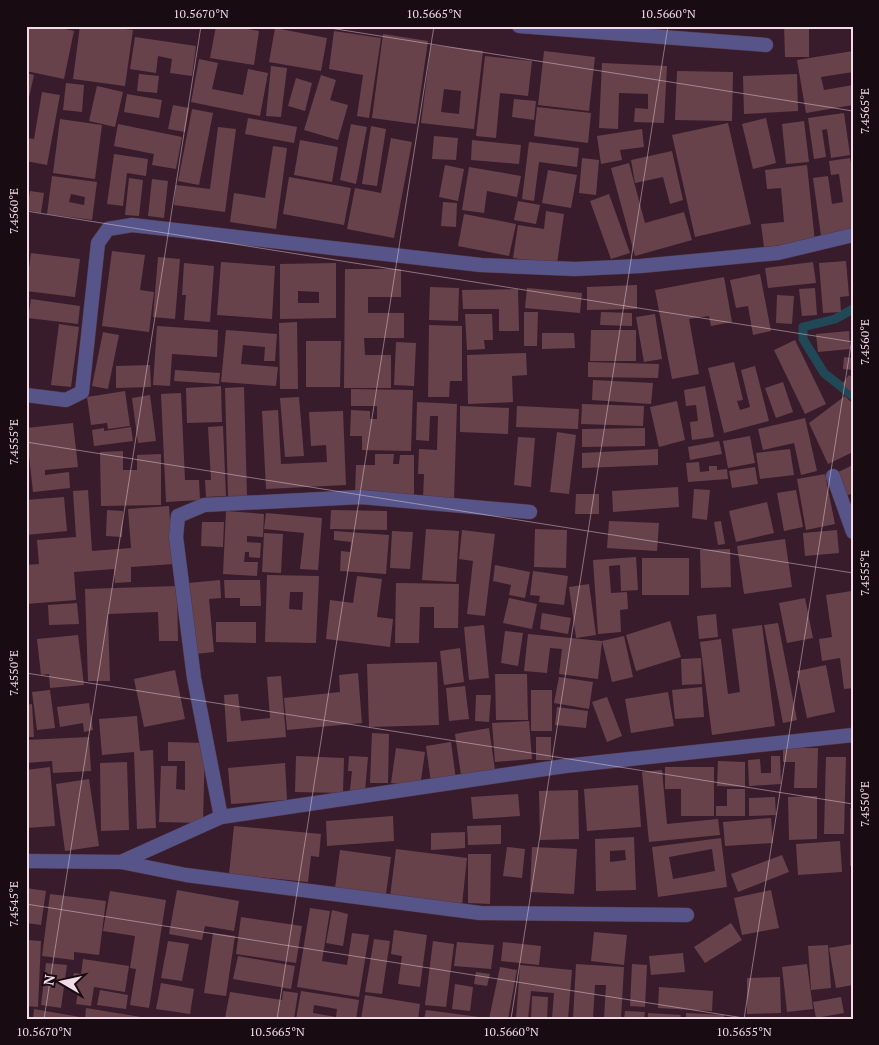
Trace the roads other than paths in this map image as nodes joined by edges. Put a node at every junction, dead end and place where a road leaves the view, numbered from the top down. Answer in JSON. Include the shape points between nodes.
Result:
{"nodes":[{"id":1,"x":519,"y":26,"type":"edge"},
{"id":2,"x":573,"y":28,"type":"edge"},
{"id":3,"x":766,"y":45,"type":"dead end"},
{"id":4,"x":853,"y":236,"type":"edge"},
{"id":5,"x":26,"y":395,"type":"edge"},
{"id":6,"x":833,"y":476,"type":"dead end"},
{"id":7,"x":530,"y":512,"type":"dead end"},
{"id":8,"x":853,"y":532,"type":"edge"},
{"id":9,"x":853,"y":735,"type":"edge"},
{"id":10,"x":221,"y":817,"type":"junction"},
{"id":11,"x":26,"y":861,"type":"edge"},
{"id":12,"x":121,"y":862,"type":"junction"},
{"id":13,"x":687,"y":915,"type":"dead end"}],
"edges":[{"from":1,"to":2,"type":"street"},
{"from":2,"to":3,"type":"street"},
{"from":4,"to":5,"type":"street","via":[[778,253],[575,269],[481,265],[132,225],[108,229],[98,243],[82,392],[66,400]]},
{"from":6,"to":8,"type":"street"},
{"from":7,"to":10,"type":"street","via":[[361,498],[204,505],[178,516],[176,538],[194,678]]},
{"from":9,"to":10,"type":"street","via":[[565,766]]},
{"from":10,"to":12,"type":"street"},
{"from":11,"to":12,"type":"street"},
{"from":12,"to":13,"type":"street","via":[[186,875],[480,913]]}]}
